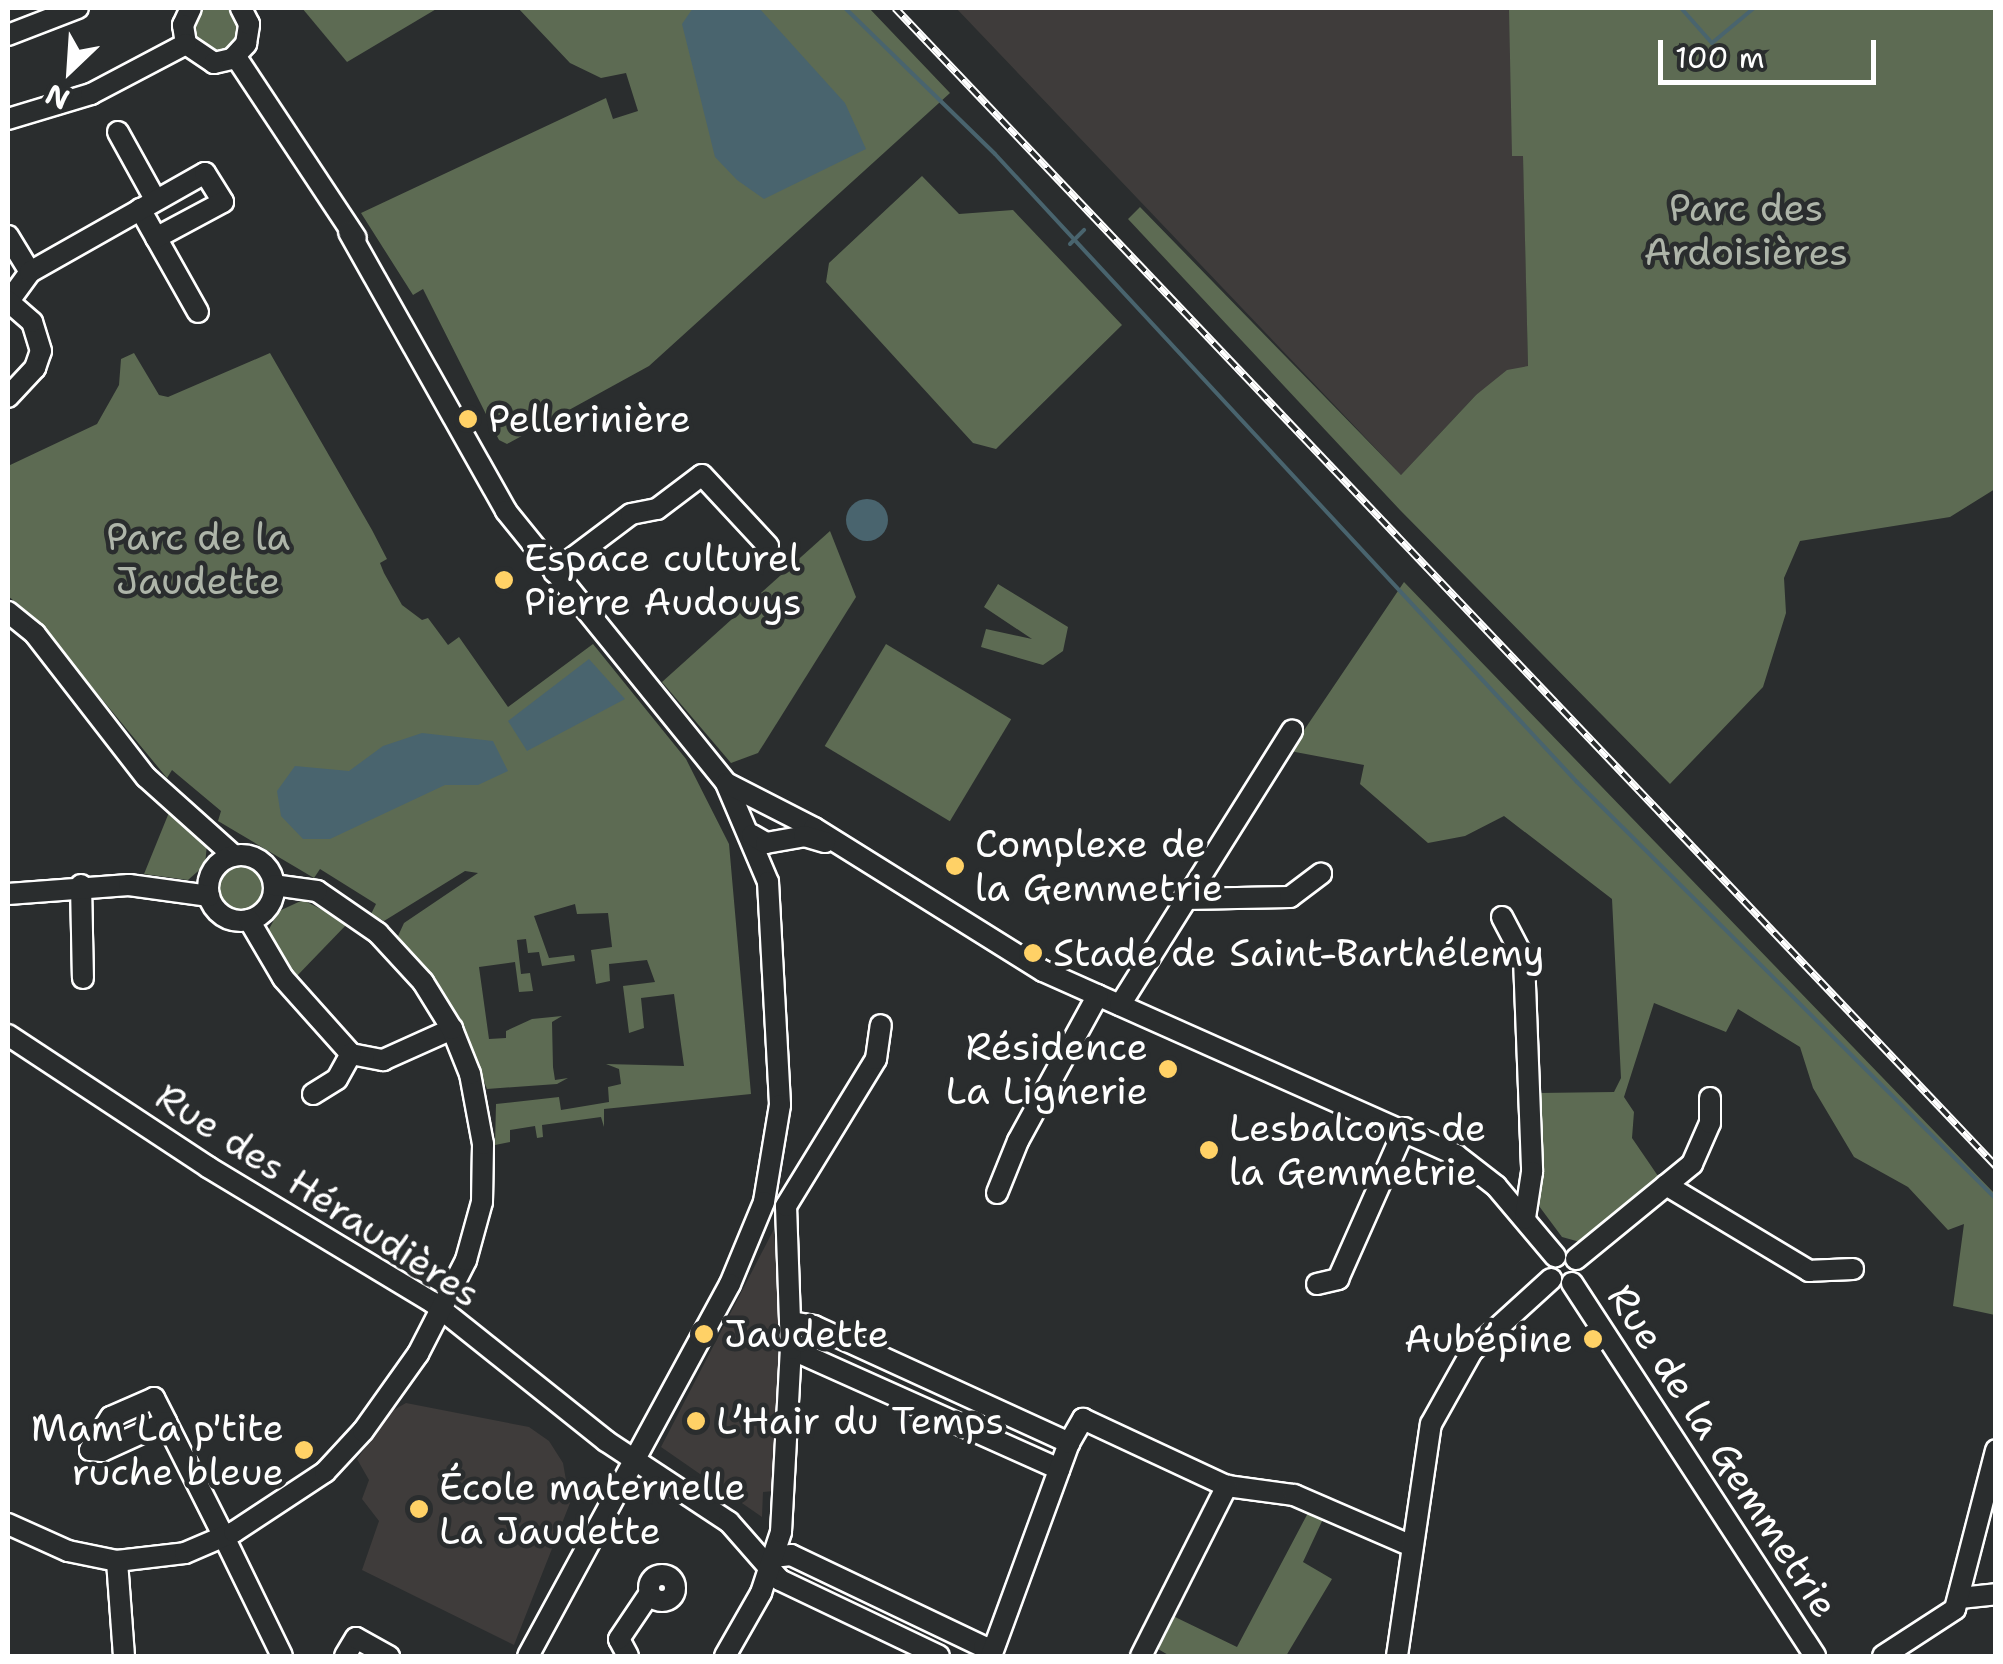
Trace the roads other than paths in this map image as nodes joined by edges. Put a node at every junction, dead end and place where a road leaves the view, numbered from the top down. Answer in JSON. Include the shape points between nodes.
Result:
{"nodes":[{"id":1,"x":78,"y":8,"type":"edge"},
{"id":2,"x":191,"y":8,"type":"edge"},
{"id":3,"x":241,"y":8,"type":"edge"},
{"id":4,"x":8,"y":35,"type":"edge"},
{"id":5,"x":186,"y":44,"type":"junction"},
{"id":6,"x":236,"y":57,"type":"junction"},
{"id":7,"x":8,"y":119,"type":"edge"},
{"id":8,"x":118,"y":132,"type":"dead end"},
{"id":9,"x":148,"y":204,"type":"junction"},
{"id":10,"x":8,"y":236,"type":"edge"},
{"id":11,"x":156,"y":238,"type":"junction"},
{"id":12,"x":30,"y":272,"type":"junction"},
{"id":13,"x":8,"y":302,"type":"edge"},
{"id":14,"x":198,"y":312,"type":"dead end"},
{"id":15,"x":8,"y":397,"type":"edge"},
{"id":16,"x":768,"y":546,"type":"dead end"},
{"id":17,"x":554,"y":572,"type":"junction"},
{"id":18,"x":8,"y":612,"type":"edge"},
{"id":19,"x":1292,"y":731,"type":"dead end"},
{"id":20,"x":726,"y":783,"type":"junction"},
{"id":21,"x":790,"y":816,"type":"junction"},
{"id":22,"x":752,"y":835,"type":"junction"},
{"id":23,"x":778,"y":843,"type":"junction"},
{"id":24,"x":834,"y":844,"type":"junction"},
{"id":25,"x":234,"y":856,"type":"junction"},
{"id":26,"x":765,"y":864,"type":"junction"},
{"id":27,"x":1321,"y":874,"type":"dead end"},
{"id":28,"x":81,"y":885,"type":"junction"},
{"id":29,"x":274,"y":886,"type":"junction"},
{"id":30,"x":8,"y":894,"type":"edge"},
{"id":31,"x":209,"y":896,"type":"junction"},
{"id":32,"x":1184,"y":899,"type":"junction"},
{"id":33,"x":1502,"y":917,"type":"dead end"},
{"id":34,"x":249,"y":920,"type":"junction"},
{"id":35,"x":82,"y":978,"type":"dead end"},
{"id":36,"x":1098,"y":995,"type":"junction"},
{"id":37,"x":1120,"y":1005,"type":"junction"},
{"id":38,"x":882,"y":1024,"type":"dead end"},
{"id":39,"x":452,"y":1029,"type":"junction"},
{"id":40,"x":8,"y":1036,"type":"edge"},
{"id":41,"x":352,"y":1054,"type":"junction"},
{"id":42,"x":313,"y":1094,"type":"dead end"},
{"id":43,"x":1710,"y":1098,"type":"dead end"},
{"id":44,"x":1406,"y":1128,"type":"junction"},
{"id":45,"x":1528,"y":1158,"type":"junction"},
{"id":46,"x":1666,"y":1185,"type":"junction"},
{"id":47,"x":1496,"y":1186,"type":"junction"},
{"id":48,"x":996,"y":1193,"type":"dead end"},
{"id":49,"x":1525,"y":1218,"type":"junction"},
{"id":50,"x":752,"y":1233,"type":"junction"},
{"id":51,"x":1554,"y":1256,"type":"junction"},
{"id":52,"x":1576,"y":1259,"type":"junction"},
{"id":53,"x":1853,"y":1269,"type":"dead end"},
{"id":54,"x":1562,"y":1281,"type":"junction"},
{"id":55,"x":1317,"y":1284,"type":"dead end"},
{"id":56,"x":442,"y":1310,"type":"junction"},
{"id":57,"x":790,"y":1322,"type":"junction"},
{"id":58,"x":791,"y":1349,"type":"junction"},
{"id":59,"x":166,"y":1422,"type":"dead end"},
{"id":60,"x":1068,"y":1444,"type":"junction"},
{"id":61,"x":1996,"y":1450,"type":"edge"},
{"id":62,"x":633,"y":1459,"type":"junction"},
{"id":63,"x":1059,"y":1469,"type":"junction"},
{"id":64,"x":1228,"y":1486,"type":"junction"},
{"id":65,"x":8,"y":1524,"type":"edge"},
{"id":66,"x":224,"y":1537,"type":"junction"},
{"id":67,"x":1412,"y":1546,"type":"junction"},
{"id":68,"x":777,"y":1556,"type":"junction"},
{"id":69,"x":117,"y":1561,"type":"junction"},
{"id":70,"x":650,"y":1594,"type":"dead end"},
{"id":71,"x":1996,"y":1594,"type":"edge"},
{"id":72,"x":1960,"y":1598,"type":"junction"},
{"id":73,"x":124,"y":1656,"type":"edge"},
{"id":74,"x":282,"y":1656,"type":"edge"},
{"id":75,"x":345,"y":1656,"type":"edge"},
{"id":76,"x":390,"y":1656,"type":"edge"},
{"id":77,"x":528,"y":1656,"type":"edge"},
{"id":78,"x":628,"y":1656,"type":"edge"},
{"id":79,"x":724,"y":1656,"type":"edge"},
{"id":80,"x":939,"y":1656,"type":"edge"},
{"id":81,"x":989,"y":1656,"type":"edge"},
{"id":82,"x":1140,"y":1656,"type":"edge"},
{"id":83,"x":1397,"y":1656,"type":"edge"},
{"id":84,"x":1815,"y":1656,"type":"edge"},
{"id":85,"x":1883,"y":1656,"type":"edge"}],
"edges":[{"from":1,"to":4,"type":"street"},
{"from":2,"to":5,"type":"street","via":[[183,26]]},
{"from":3,"to":6,"type":"street","via":[[250,32]]},
{"from":5,"to":6,"type":"street","via":[[210,62]]},
{"from":5,"to":7,"type":"street","via":[[91,94]]},
{"from":6,"to":17,"type":"street","via":[[402,308],[453,419],[506,511]]},
{"from":8,"to":9,"type":"street"},
{"from":9,"to":11,"type":"street"},
{"from":9,"to":11,"type":"street","via":[[204,172],[223,202]]},
{"from":9,"to":12,"type":"street"},
{"from":10,"to":12,"type":"street"},
{"from":11,"to":14,"type":"street"},
{"from":12,"to":13,"type":"street"},
{"from":13,"to":15,"type":"street","via":[[32,322],[41,351],[36,368]]},
{"from":16,"to":17,"type":"street","via":[[702,475],[657,509],[631,514]]},
{"from":17,"to":20,"type":"street"},
{"from":18,"to":25,"type":"street","via":[[35,634],[146,777]]},
{"from":19,"to":32,"type":"street"},
{"from":20,"to":21,"type":"street"},
{"from":20,"to":22,"type":"street"},
{"from":21,"to":22,"type":"street"},
{"from":21,"to":24,"type":"street"},
{"from":22,"to":23,"type":"street"},
{"from":22,"to":26,"type":"street"},
{"from":22,"to":50,"type":"street","via":[[767,1097]]},
{"from":23,"to":24,"type":"street","via":[[804,836]]},
{"from":23,"to":26,"type":"street"},
{"from":24,"to":36,"type":"street","via":[[958,923]]},
{"from":25,"to":29,"type":"street","via":[[263,863]]},
{"from":25,"to":31,"type":"street","via":[[213,870]]},
{"from":26,"to":50,"type":"street","via":[[780,1106],[772,1169]]},
{"from":27,"to":32,"type":"street","via":[[1290,897]]},
{"from":28,"to":30,"type":"street"},
{"from":28,"to":31,"type":"street"},
{"from":28,"to":35,"type":"street"},
{"from":29,"to":34,"type":"street","via":[[270,905]]},
{"from":29,"to":39,"type":"street","via":[[317,891],[378,932],[423,982]]},
{"from":31,"to":34,"type":"street","via":[[224,916]]},
{"from":32,"to":37,"type":"street"},
{"from":33,"to":45,"type":"street","via":[[1524,959]]},
{"from":34,"to":41,"type":"street","via":[[283,978]]},
{"from":36,"to":37,"type":"street"},
{"from":36,"to":48,"type":"street"},
{"from":37,"to":44,"type":"street"},
{"from":38,"to":57,"type":"street","via":[[876,1059],[786,1206]]},
{"from":39,"to":41,"type":"street","via":[[382,1060]]},
{"from":39,"to":56,"type":"street","via":[[480,1111],[483,1167],[476,1230]]},
{"from":40,"to":56,"type":"street","name":"Rue des Héraudières"},
{"from":41,"to":42,"type":"street","via":[[337,1079]]},
{"from":43,"to":46,"type":"street","via":[[1710,1123],[1692,1164]]},
{"from":44,"to":47,"type":"street","via":[[1456,1154]]},
{"from":44,"to":55,"type":"street","via":[[1338,1279]]},
{"from":45,"to":47,"type":"street"},
{"from":45,"to":49,"type":"street"},
{"from":46,"to":52,"type":"street"},
{"from":46,"to":53,"type":"street","via":[[1809,1271]]},
{"from":47,"to":49,"type":"street"},
{"from":49,"to":51,"type":"street"},
{"from":50,"to":62,"type":"street"},
{"from":51,"to":52,"type":"street"},
{"from":51,"to":54,"type":"street","via":[[1548,1265]]},
{"from":52,"to":54,"type":"street","via":[[1579,1274]]},
{"from":54,"to":67,"type":"street","via":[[1488,1331],[1442,1397],[1424,1444]]},
{"from":54,"to":84,"type":"street","name":"Rue de la Gemmetrie"},
{"from":56,"to":62,"type":"street","name":"Rue des Héraudières"},
{"from":56,"to":66,"type":"street","via":[[396,1387],[343,1454],[293,1497]]},
{"from":57,"to":58,"type":"street"},
{"from":57,"to":60,"type":"street","via":[[814,1326]]},
{"from":58,"to":63,"type":"street"},
{"from":58,"to":68,"type":"street"},
{"from":59,"to":66,"type":"street"},
{"from":60,"to":63,"type":"street"},
{"from":60,"to":64,"type":"street","via":[[1084,1419]]},
{"from":61,"to":72,"type":"street"},
{"from":62,"to":68,"type":"street","name":"Rue des Héraudières"},
{"from":62,"to":77,"type":"street"},
{"from":63,"to":81,"type":"street"},
{"from":64,"to":67,"type":"street","via":[[1294,1496]]},
{"from":64,"to":82,"type":"street"},
{"from":65,"to":69,"type":"street","via":[[68,1551]]},
{"from":66,"to":69,"type":"street","via":[[164,1558]]},
{"from":66,"to":74,"type":"street"},
{"from":67,"to":83,"type":"street"},
{"from":68,"to":79,"type":"street"},
{"from":68,"to":80,"type":"street","via":[[780,1580]]},
{"from":68,"to":81,"type":"street","via":[[984,1647]]},
{"from":69,"to":73,"type":"street"},
{"from":70,"to":78,"type":"street","via":[[619,1639]]},
{"from":71,"to":72,"type":"street"},
{"from":72,"to":85,"type":"street","via":[[1954,1609]]},
{"from":75,"to":76,"type":"street","via":[[356,1638]]}]}
